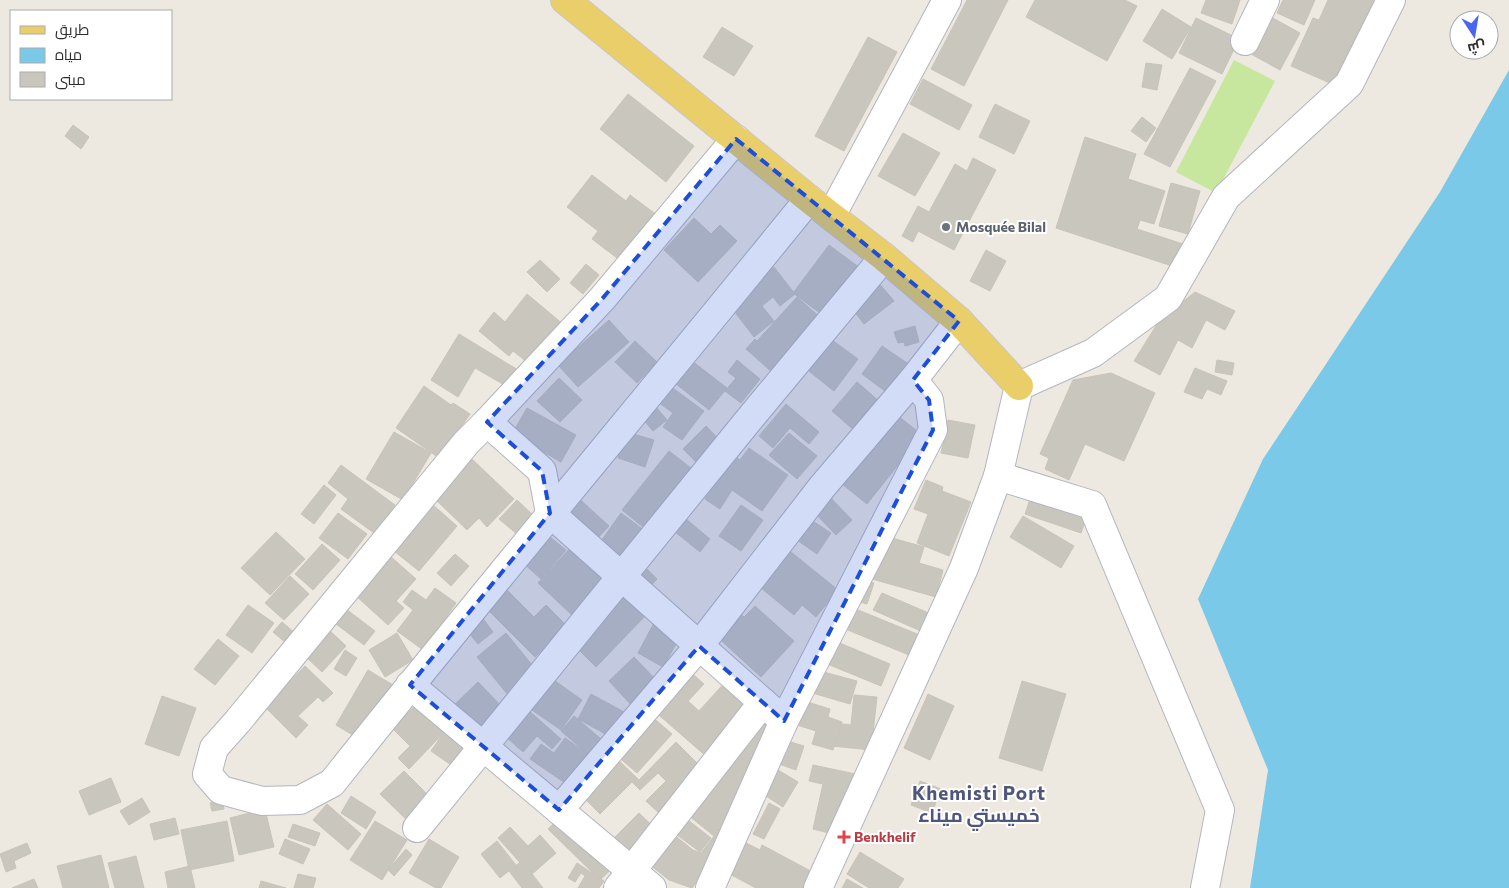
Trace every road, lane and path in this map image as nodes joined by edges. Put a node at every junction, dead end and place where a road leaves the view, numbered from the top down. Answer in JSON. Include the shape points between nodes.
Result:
{"nodes":[{"id":1,"x":565,"y":0,"type":"edge"},
{"id":2,"x":947,"y":0,"type":"edge"},
{"id":3,"x":1265,"y":0,"type":"edge"},
{"id":4,"x":1391,"y":0,"type":"edge"},
{"id":5,"x":1245,"y":41,"type":"dead end"},
{"id":6,"x":736,"y":140,"type":"junction"},
{"id":7,"x":809,"y":199,"type":"junction"},
{"id":8,"x":831,"y":216,"type":"junction"},
{"id":9,"x":884,"y":258,"type":"junction"},
{"id":10,"x":959,"y":321,"type":"junction"},
{"id":11,"x":913,"y":380,"type":"junction"},
{"id":12,"x":1019,"y":386,"type":"junction"},
{"id":13,"x":487,"y":422,"type":"junction"},
{"id":14,"x":998,"y":476,"type":"junction"},
{"id":15,"x":550,"y":513,"type":"junction"},
{"id":16,"x":622,"y":577,"type":"junction"},
{"id":17,"x":699,"y":646,"type":"junction"},
{"id":18,"x":410,"y":685,"type":"junction"},
{"id":19,"x":763,"y":702,"type":"junction"},
{"id":20,"x":784,"y":721,"type":"junction"},
{"id":21,"x":483,"y":746,"type":"junction"},
{"id":22,"x":560,"y":810,"type":"junction"},
{"id":23,"x":417,"y":828,"type":"dead end"},
{"id":24,"x":625,"y":879,"type":"edge"},
{"id":25,"x":652,"y":888,"type":"edge"},
{"id":26,"x":710,"y":888,"type":"edge"},
{"id":27,"x":818,"y":888,"type":"edge"},
{"id":28,"x":1205,"y":888,"type":"edge"}],
"edges":[{"from":1,"to":6,"type":"main road"},
{"from":2,"to":8,"type":"street"},
{"from":3,"to":5,"type":"street"},
{"from":4,"to":12,"type":"street","via":[[1349,84],[1226,197],[1168,298],[1093,353]]},
{"from":6,"to":7,"type":"main road"},
{"from":6,"to":13,"type":"street","via":[[602,300]]},
{"from":7,"to":8,"type":"main road"},
{"from":7,"to":15,"type":"street"},
{"from":8,"to":9,"type":"main road"},
{"from":9,"to":10,"type":"main road"},
{"from":9,"to":16,"type":"street"},
{"from":10,"to":11,"type":"street"},
{"from":10,"to":12,"type":"main road"},
{"from":11,"to":17,"type":"street","via":[[822,487]]},
{"from":11,"to":20,"type":"street","via":[[930,400],[933,430]]},
{"from":12,"to":14,"type":"street"},
{"from":13,"to":15,"type":"street","via":[[542,471]]},
{"from":13,"to":18,"type":"street","via":[[466,443],[214,748],[207,774],[221,790],[262,801],[300,800],[332,782]]},
{"from":14,"to":27,"type":"street","via":[[948,607]]},
{"from":14,"to":28,"type":"street","via":[[1092,505],[1220,810]]},
{"from":15,"to":16,"type":"street"},
{"from":15,"to":18,"type":"street"},
{"from":16,"to":17,"type":"street"},
{"from":16,"to":21,"type":"street"},
{"from":17,"to":19,"type":"street"},
{"from":17,"to":22,"type":"street"},
{"from":18,"to":21,"type":"street"},
{"from":19,"to":20,"type":"street"},
{"from":19,"to":24,"type":"street"},
{"from":20,"to":26,"type":"street"},
{"from":21,"to":22,"type":"street"},
{"from":21,"to":23,"type":"street"},
{"from":22,"to":24,"type":"street"},
{"from":24,"to":25,"type":"street"}]}
